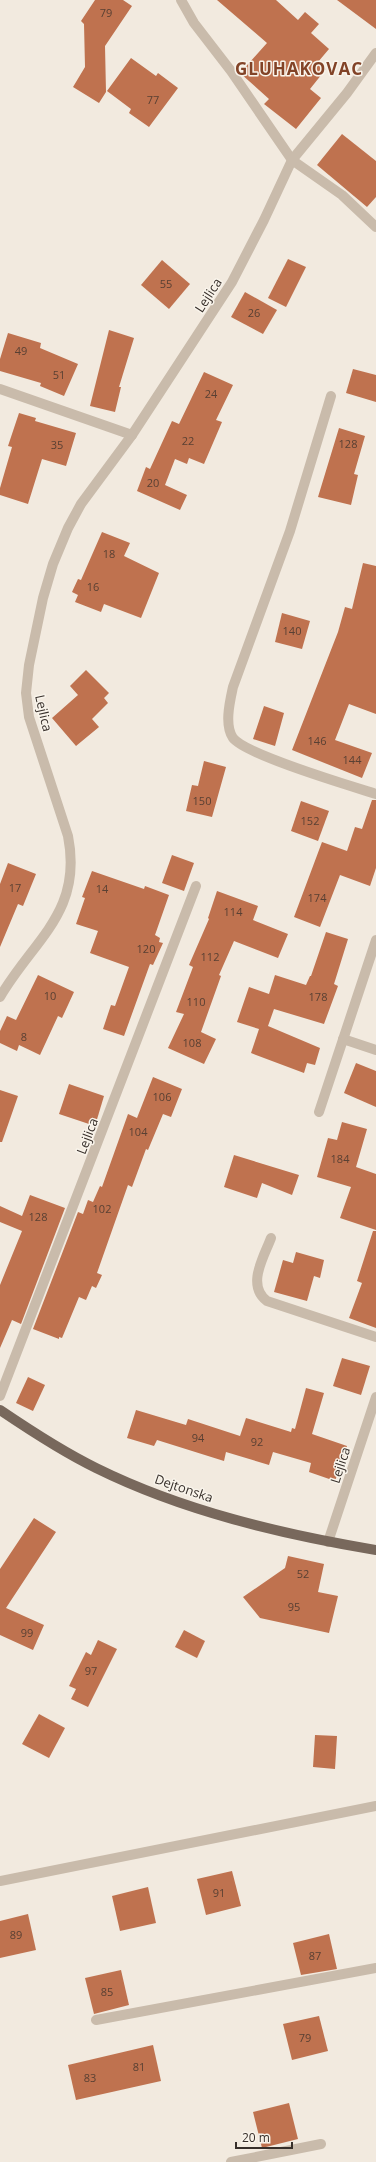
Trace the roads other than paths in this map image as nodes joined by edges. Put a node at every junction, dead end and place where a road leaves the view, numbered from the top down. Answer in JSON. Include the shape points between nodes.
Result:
{"nodes":[{"id":1,"x":181,"y":0,"type":"edge"},
{"id":2,"x":376,"y":53,"type":"edge"},
{"id":3,"x":292,"y":160,"type":"junction"},
{"id":4,"x":376,"y":227,"type":"edge"},
{"id":5,"x":0,"y":389,"type":"edge"},
{"id":6,"x":331,"y":396,"type":"dead end"},
{"id":7,"x":132,"y":436,"type":"junction"},
{"id":8,"x":376,"y":794,"type":"edge"},
{"id":9,"x":196,"y":886,"type":"dead end"},
{"id":10,"x":376,"y":940,"type":"edge"},
{"id":11,"x":0,"y":998,"type":"edge"},
{"id":12,"x":343,"y":1039,"type":"junction"},
{"id":13,"x":376,"y":1050,"type":"edge"},
{"id":14,"x":319,"y":1112,"type":"dead end"},
{"id":15,"x":271,"y":1238,"type":"dead end"},
{"id":16,"x":376,"y":1337,"type":"edge"},
{"id":17,"x":0,"y":1396,"type":"edge"},
{"id":18,"x":376,"y":1397,"type":"edge"},
{"id":19,"x":0,"y":1410,"type":"edge"},
{"id":20,"x":328,"y":1542,"type":"junction"},
{"id":21,"x":376,"y":1550,"type":"edge"},
{"id":22,"x":376,"y":1806,"type":"edge"},
{"id":23,"x":0,"y":1881,"type":"edge"},
{"id":24,"x":376,"y":1968,"type":"edge"},
{"id":25,"x":96,"y":2020,"type":"dead end"},
{"id":26,"x":321,"y":2144,"type":"dead end"},
{"id":27,"x":231,"y":2162,"type":"edge"}],
"edges":[{"from":1,"to":3,"type":"street","via":[[194,24],[231,71]]},
{"from":2,"to":3,"type":"street","name":"Lejlica","via":[[348,93]]},
{"from":3,"to":4,"type":"street","via":[[342,195]]},
{"from":3,"to":7,"type":"street","name":"Lejlica","via":[[232,282]]},
{"from":5,"to":7,"type":"street"},
{"from":6,"to":8,"type":"street","via":[[290,531],[233,687],[229,705],[229,728],[233,738],[242,746]]},
{"from":7,"to":11,"type":"street","name":"Lejlica","via":[[81,504],[53,564],[43,598],[26,679],[26,693],[29,716],[68,836],[72,855],[70,874],[66,897],[56,919],[23,962]]},
{"from":9,"to":17,"type":"street","name":"Lejlica"},
{"from":10,"to":12,"type":"street"},
{"from":12,"to":13,"type":"street"},
{"from":12,"to":14,"type":"street"},
{"from":15,"to":16,"type":"street","via":[[257,1273],[257,1288],[263,1298]]},
{"from":18,"to":20,"type":"street","name":"Lejlica"},
{"from":19,"to":20,"type":"main road","name":"Dejtonska","via":[[40,1437],[97,1468],[162,1496],[231,1518]]},
{"from":20,"to":21,"type":"main road","name":"Dejtonska"},
{"from":22,"to":23,"type":"street"},
{"from":24,"to":25,"type":"street"},
{"from":26,"to":27,"type":"street"}]}
